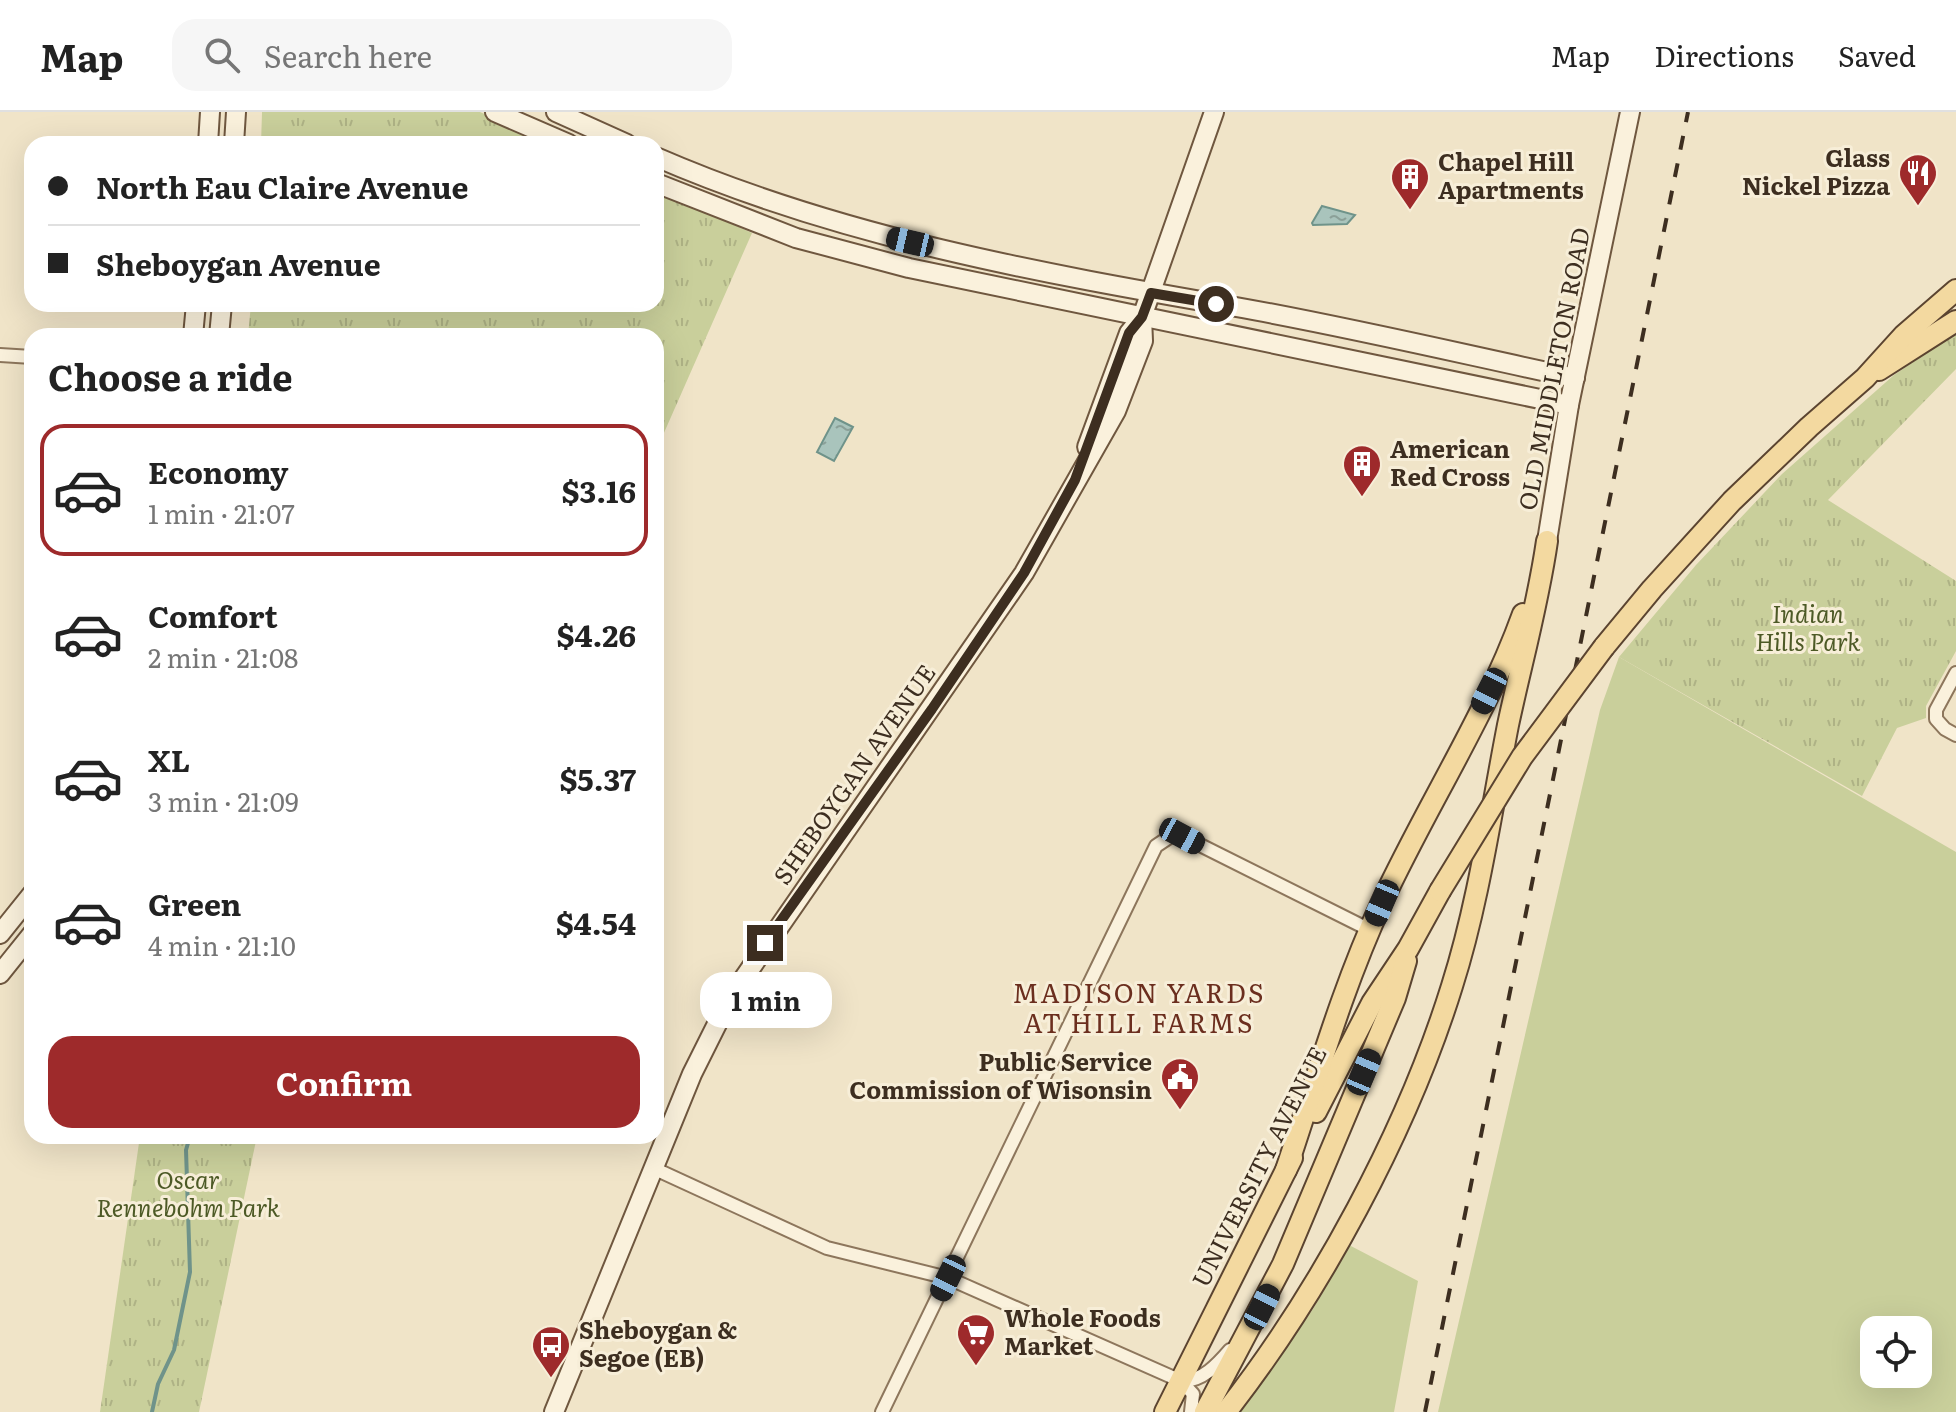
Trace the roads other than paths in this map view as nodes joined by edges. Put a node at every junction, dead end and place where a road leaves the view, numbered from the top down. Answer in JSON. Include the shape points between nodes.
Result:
{"nodes":[{"id":1,"x":210,"y":112,"type":"edge"},
{"id":2,"x":236,"y":112,"type":"edge"},
{"id":3,"x":495,"y":112,"type":"edge"},
{"id":4,"x":556,"y":112,"type":"edge"},
{"id":5,"x":1214,"y":112,"type":"edge"},
{"id":6,"x":1630,"y":112,"type":"edge"},
{"id":7,"x":208,"y":136,"type":"edge"},
{"id":8,"x":234,"y":136,"type":"edge"},
{"id":9,"x":550,"y":136,"type":"edge"},
{"id":10,"x":609,"y":136,"type":"edge"},
{"id":11,"x":664,"y":160,"type":"edge"},
{"id":12,"x":664,"y":186,"type":"edge"},
{"id":13,"x":1956,"y":290,"type":"edge"},
{"id":14,"x":1151,"y":293,"type":"junction"},
{"id":15,"x":1142,"y":317,"type":"junction"},
{"id":16,"x":1956,"y":321,"type":"edge"},
{"id":17,"x":0,"y":355,"type":"edge"},
{"id":18,"x":24,"y":356,"type":"edge"},
{"id":19,"x":1575,"y":378,"type":"junction"},
{"id":20,"x":1865,"y":378,"type":"junction"},
{"id":21,"x":1569,"y":405,"type":"junction"},
{"id":22,"x":1547,"y":541,"type":"junction"},
{"id":23,"x":1956,"y":673,"type":"edge"},
{"id":24,"x":1956,"y":735,"type":"edge"},
{"id":25,"x":24,"y":904,"type":"edge"},
{"id":26,"x":1370,"y":930,"type":"junction"},
{"id":27,"x":0,"y":934,"type":"edge"},
{"id":28,"x":24,"y":944,"type":"edge"},
{"id":29,"x":1408,"y":949,"type":"junction"},
{"id":30,"x":0,"y":974,"type":"edge"},
{"id":31,"x":664,"y":1141,"type":"edge"},
{"id":32,"x":663,"y":1144,"type":"edge"},
{"id":33,"x":653,"y":1168,"type":"junction"},
{"id":34,"x":1286,"y":1170,"type":"junction"},
{"id":35,"x":948,"y":1278,"type":"junction"},
{"id":36,"x":1253,"y":1324,"type":"junction"},
{"id":37,"x":1181,"y":1381,"type":"junction"},
{"id":38,"x":554,"y":1412,"type":"edge"},
{"id":39,"x":882,"y":1412,"type":"edge"},
{"id":40,"x":1165,"y":1412,"type":"edge"},
{"id":41,"x":1191,"y":1412,"type":"edge"},
{"id":42,"x":1205,"y":1412,"type":"edge"},
{"id":43,"x":1226,"y":1412,"type":"edge"}],
"edges":[{"from":1,"to":7,"type":"street"},
{"from":2,"to":8,"type":"street"},
{"from":3,"to":9,"type":"street"},
{"from":4,"to":10,"type":"street"},
{"from":5,"to":14,"type":"street"},
{"from":6,"to":19,"type":"street","name":"OLD MIDDLETON ROAD"},
{"from":11,"to":14,"type":"street","via":[[838,224]]},
{"from":12,"to":15,"type":"street","via":[[835,250]]},
{"from":13,"to":20,"type":"main road","name":"UNIVERSITY AVENUE"},
{"from":14,"to":15,"type":"street","name":"SHEBOYGAN AVENUE"},
{"from":14,"to":19,"type":"street"},
{"from":15,"to":21,"type":"street"},
{"from":15,"to":31,"type":"street","name":"SHEBOYGAN AVENUE","via":[[1143,341],[1124,392],[1024,573],[738,984]]},
{"from":16,"to":20,"type":"main road","name":"UNIVERSITY AVENUE"},
{"from":17,"to":18,"type":"street"},
{"from":19,"to":21,"type":"street","name":"OLD MIDDLETON ROAD"},
{"from":20,"to":29,"type":"main road","name":"UNIVERSITY AVENUE","bridge":true,"via":[[1762,471],[1612,636],[1495,799]]},
{"from":21,"to":22,"type":"street","name":"OLD MIDDLETON ROAD"},
{"from":22,"to":26,"type":"main road","via":[[1507,655]]},
{"from":22,"to":43,"type":"main road","via":[[1464,944],[1421,1077],[1336,1244]]},
{"from":23,"to":24,"type":"street","via":[[1936,710],[1936,719]]},
{"from":25,"to":27,"type":"street"},
{"from":26,"to":34,"type":"main road"},
{"from":26,"to":35,"type":"street","via":[[1182,836],[1156,846]]},
{"from":28,"to":30,"type":"street"},
{"from":29,"to":34,"type":"main road","name":"UNIVERSITY AVENUE","via":[[1372,1003]]},
{"from":29,"to":36,"type":"main road","name":"UNIVERSITY AVENUE","via":[[1374,1050]]},
{"from":32,"to":33,"type":"street","name":"SHEBOYGAN AVENUE"},
{"from":33,"to":35,"type":"street","via":[[827,1248]]},
{"from":33,"to":38,"type":"street","name":"SHEBOYGAN AVENUE"},
{"from":34,"to":37,"type":"main road","name":"UNIVERSITY AVENUE"},
{"from":35,"to":37,"type":"street"},
{"from":35,"to":39,"type":"street"},
{"from":36,"to":37,"type":"street","via":[[1212,1368]]},
{"from":36,"to":42,"type":"main road","name":"UNIVERSITY AVENUE"},
{"from":37,"to":40,"type":"main road","name":"UNIVERSITY AVENUE"},
{"from":37,"to":41,"type":"street","via":[[1193,1394]]}]}
